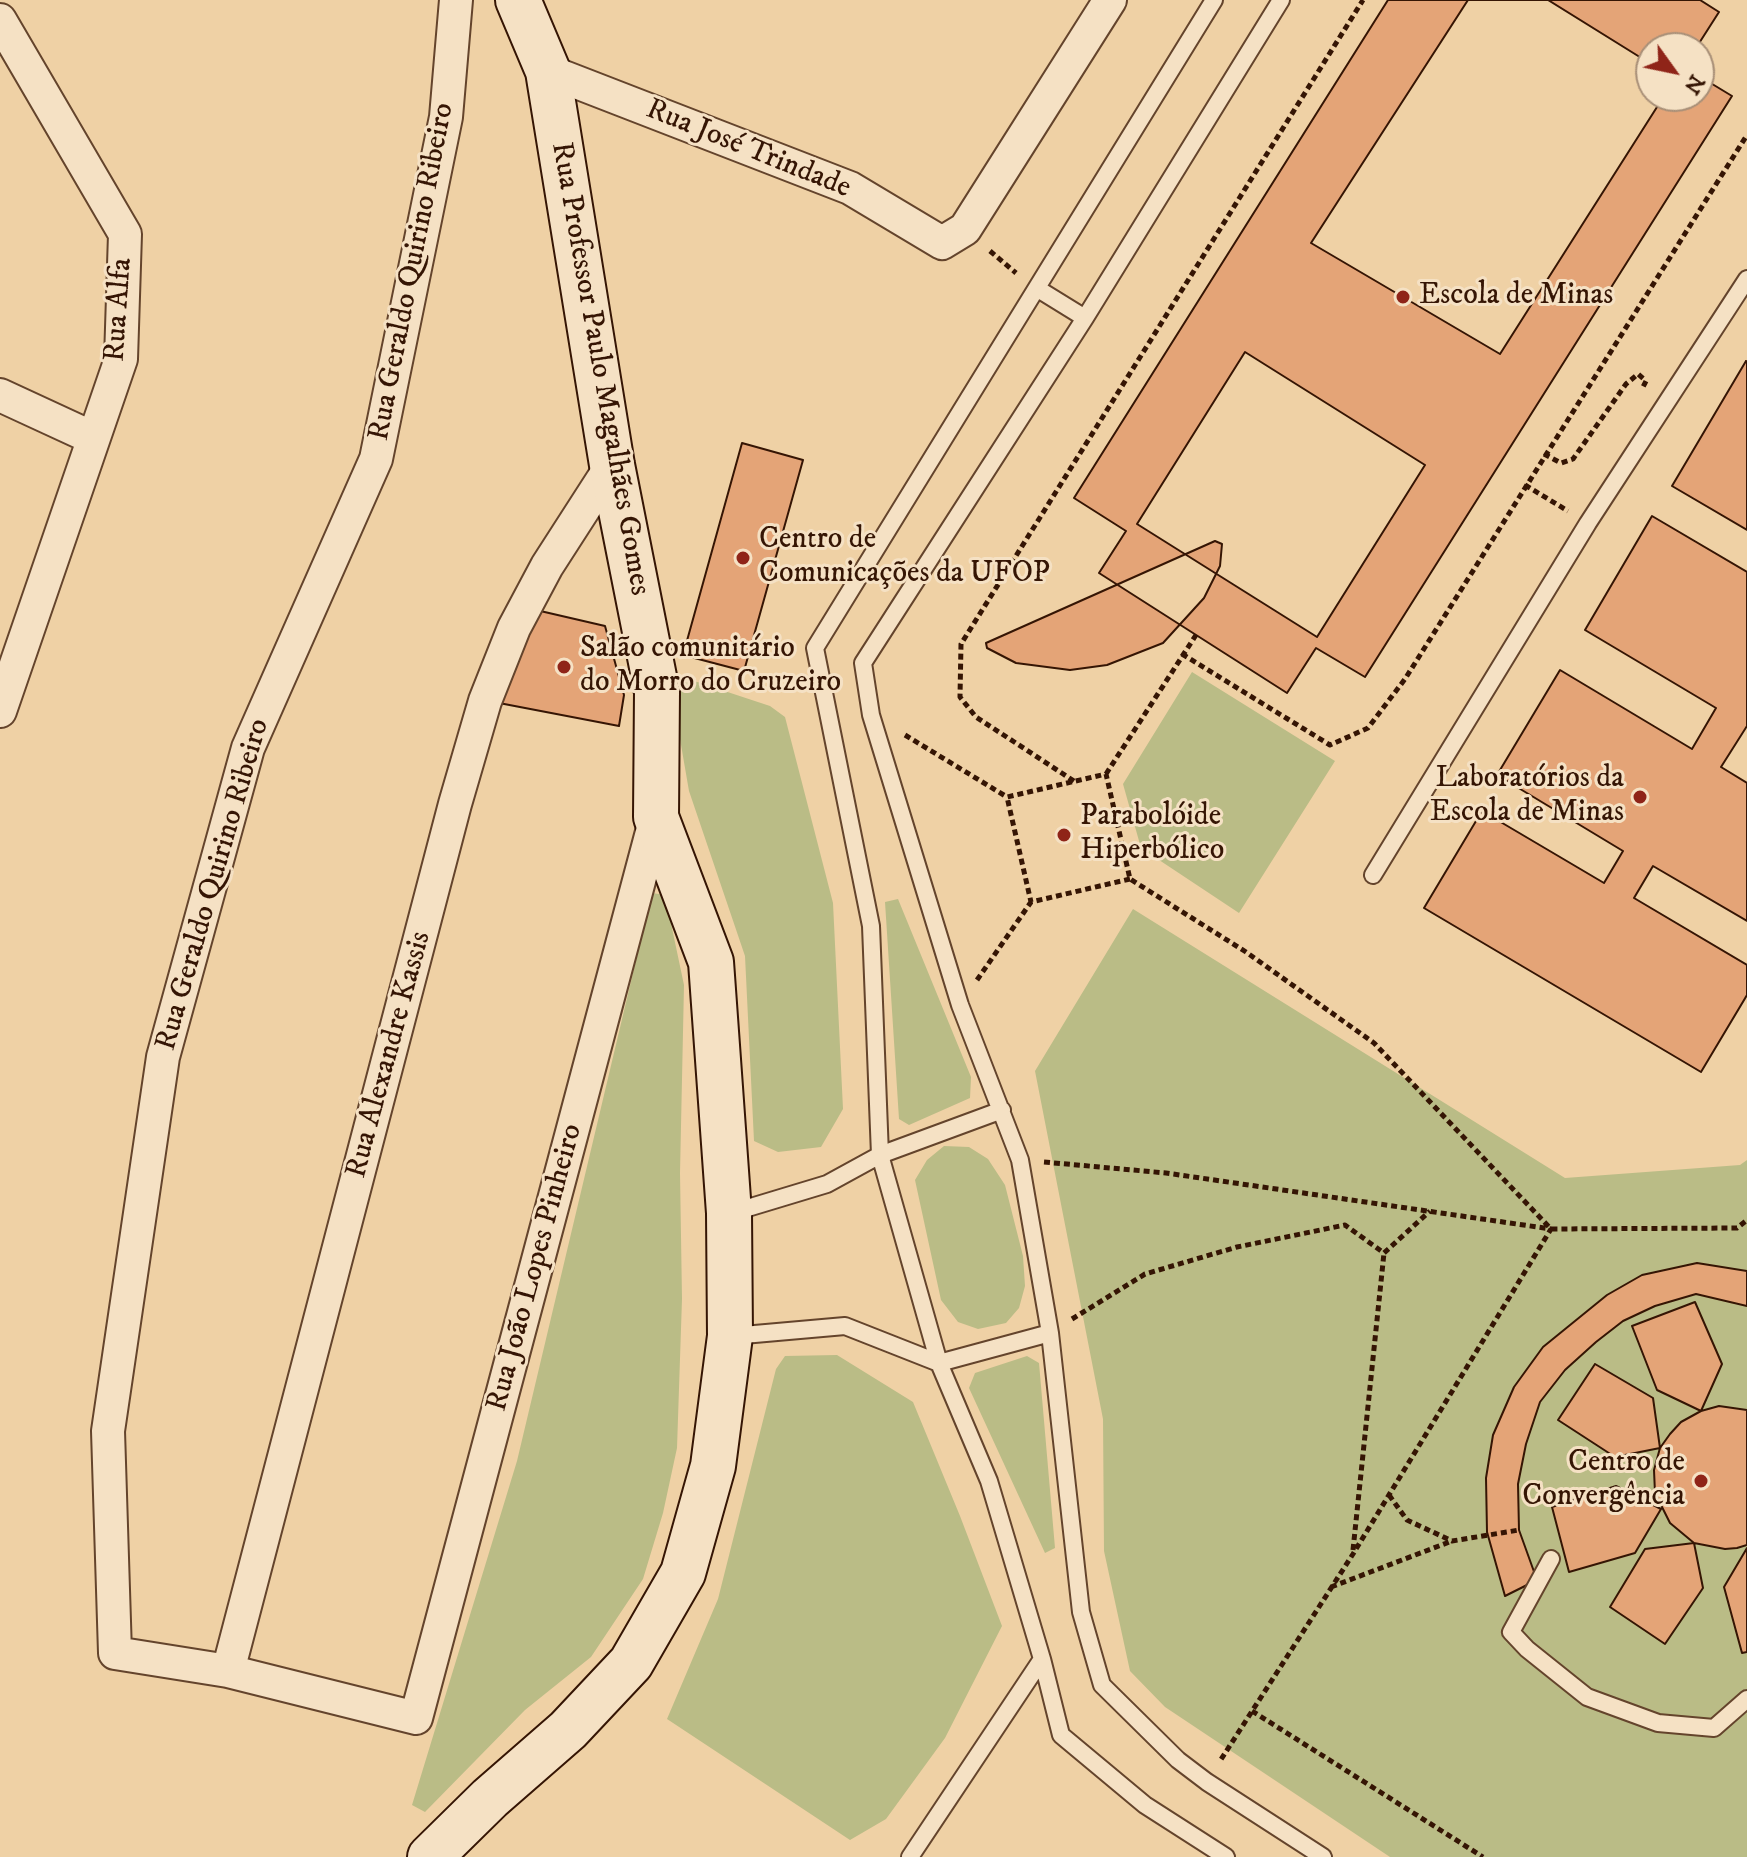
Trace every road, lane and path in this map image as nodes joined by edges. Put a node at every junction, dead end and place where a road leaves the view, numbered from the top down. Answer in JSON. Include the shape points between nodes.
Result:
{"nodes":[{"id":1,"x":456,"y":0,"type":"edge"},
{"id":2,"x":518,"y":0,"type":"edge"},
{"id":3,"x":1110,"y":0,"type":"edge"},
{"id":4,"x":1214,"y":0,"type":"edge"},
{"id":5,"x":1281,"y":0,"type":"edge"},
{"id":6,"x":1363,"y":0,"type":"edge"},
{"id":7,"x":0,"y":20,"type":"edge"},
{"id":8,"x":548,"y":71,"type":"junction"},
{"id":9,"x":1747,"y":135,"type":"edge"},
{"id":10,"x":954,"y":236,"type":"junction"},
{"id":11,"x":1747,"y":279,"type":"edge"},
{"id":12,"x":1038,"y":289,"type":"junction"},
{"id":13,"x":1085,"y":318,"type":"junction"},
{"id":14,"x":1641,"y":393,"type":"dead end"},
{"id":15,"x":0,"y":395,"type":"edge"},
{"id":16,"x":93,"y":438,"type":"junction"},
{"id":17,"x":1544,"y":454,"type":"junction"},
{"id":18,"x":612,"y":465,"type":"junction"},
{"id":19,"x":1525,"y":485,"type":"junction"},
{"id":20,"x":1588,"y":523,"type":"junction"},
{"id":21,"x":1196,"y":635,"type":"dead end"},
{"id":22,"x":1182,"y":654,"type":"junction"},
{"id":23,"x":0,"y":711,"type":"edge"},
{"id":24,"x":871,"y":715,"type":"junction"},
{"id":25,"x":1106,"y":774,"type":"junction"},
{"id":26,"x":1074,"y":781,"type":"junction"},
{"id":27,"x":1007,"y":797,"type":"junction"},
{"id":28,"x":656,"y":817,"type":"junction"},
{"id":29,"x":1373,"y":875,"type":"dead end"},
{"id":30,"x":1130,"y":879,"type":"junction"},
{"id":31,"x":1031,"y":902,"type":"junction"},
{"id":32,"x":960,"y":1005,"type":"junction"},
{"id":33,"x":1002,"y":1110,"type":"junction"},
{"id":34,"x":880,"y":1155,"type":"junction"},
{"id":35,"x":1020,"y":1160,"type":"junction"},
{"id":36,"x":1430,"y":1210,"type":"junction"},
{"id":37,"x":729,"y":1213,"type":"junction"},
{"id":38,"x":1747,"y":1220,"type":"edge"},
{"id":39,"x":1737,"y":1228,"type":"junction"},
{"id":40,"x":1551,"y":1229,"type":"junction"},
{"id":41,"x":1747,"y":1231,"type":"edge"},
{"id":42,"x":1384,"y":1253,"type":"junction"},
{"id":43,"x":1050,"y":1333,"type":"junction"},
{"id":44,"x":730,"y":1336,"type":"junction"},
{"id":45,"x":939,"y":1363,"type":"junction"},
{"id":46,"x":1389,"y":1495,"type":"junction"},
{"id":47,"x":1519,"y":1530,"type":"dead end"},
{"id":48,"x":1452,"y":1541,"type":"junction"},
{"id":49,"x":1353,"y":1554,"type":"junction"},
{"id":50,"x":1551,"y":1559,"type":"dead end"},
{"id":51,"x":1331,"y":1587,"type":"junction"},
{"id":52,"x":1042,"y":1659,"type":"junction"},
{"id":53,"x":228,"y":1671,"type":"junction"},
{"id":54,"x":1747,"y":1699,"type":"edge"},
{"id":55,"x":1252,"y":1711,"type":"junction"},
{"id":56,"x":1207,"y":1782,"type":"junction"},
{"id":57,"x":430,"y":1857,"type":"edge"},
{"id":58,"x":910,"y":1857,"type":"edge"},
{"id":59,"x":1226,"y":1857,"type":"edge"},
{"id":60,"x":1323,"y":1857,"type":"edge"},
{"id":61,"x":1483,"y":1857,"type":"edge"}],
"edges":[{"from":1,"to":53,"type":"street","name":"Rua Geraldo Quirino Ribeiro","via":[[446,117],[376,459],[248,748],[163,1057],[108,1431],[115,1653]]},
{"from":2,"to":8,"type":"street","name":"Rua Professor Paulo Magalhães Gomes"},
{"from":3,"to":10,"type":"street"},
{"from":4,"to":12,"type":"lane"},
{"from":5,"to":13,"type":"lane"},
{"from":6,"to":26,"type":"path","via":[[961,644],[960,697],[976,717]]},
{"from":7,"to":16,"type":"street","name":"Rua Alfa","via":[[125,234],[121,359]]},
{"from":8,"to":10,"type":"street","name":"Rua José Trindade","via":[[850,188]]},
{"from":8,"to":18,"type":"street","name":"Rua Professor Paulo Magalhães Gomes"},
{"from":9,"to":17,"type":"path"},
{"from":10,"to":12,"type":"path"},
{"from":11,"to":20,"type":"lane"},
{"from":12,"to":13,"type":"lane"},
{"from":12,"to":34,"type":"lane","via":[[815,648],[871,926]]},
{"from":13,"to":24,"type":"lane","via":[[863,663]]},
{"from":14,"to":17,"type":"path","via":[[1646,381],[1638,374],[1573,459],[1561,463]]},
{"from":15,"to":16,"type":"street"},
{"from":16,"to":23,"type":"street","name":"Rua Alfa"},
{"from":17,"to":19,"type":"path"},
{"from":18,"to":28,"type":"street","name":"Rua Professor Paulo Magalhães Gomes","via":[[657,692]]},
{"from":18,"to":53,"type":"street","name":"Rua Alexandre Kassis","via":[[547,566],[514,628],[485,701]]},
{"from":19,"to":20,"type":"path"},
{"from":19,"to":22,"type":"path","via":[[1405,679],[1368,728],[1330,745]]},
{"from":20,"to":29,"type":"lane"},
{"from":21,"to":22,"type":"path"},
{"from":22,"to":25,"type":"path"},
{"from":24,"to":27,"type":"path"},
{"from":24,"to":32,"type":"lane"},
{"from":25,"to":26,"type":"path"},
{"from":25,"to":30,"type":"path"},
{"from":26,"to":27,"type":"path"},
{"from":27,"to":31,"type":"path"},
{"from":28,"to":37,"type":"street","name":"Rua Professor Paulo Magalhães Gomes","via":[[711,962]]},
{"from":28,"to":53,"type":"street","name":"Rua João Lopes Pinheiro","via":[[416,1718]]},
{"from":30,"to":31,"type":"path"},
{"from":30,"to":40,"type":"path","via":[[1246,952],[1374,1043]]},
{"from":31,"to":32,"type":"path"},
{"from":32,"to":33,"type":"lane"},
{"from":33,"to":34,"type":"lane"},
{"from":33,"to":35,"type":"lane"},
{"from":34,"to":37,"type":"lane","via":[[827,1184]]},
{"from":34,"to":45,"type":"lane"},
{"from":35,"to":36,"type":"path","via":[[1166,1173]]},
{"from":35,"to":43,"type":"lane"},
{"from":36,"to":40,"type":"path"},
{"from":36,"to":42,"type":"path"},
{"from":37,"to":44,"type":"street","name":"Rua Professor Paulo Magalhães Gomes"},
{"from":38,"to":39,"type":"path"},
{"from":39,"to":40,"type":"path"},
{"from":39,"to":41,"type":"path"},
{"from":40,"to":46,"type":"path"},
{"from":42,"to":43,"type":"path","via":[[1345,1225],[1237,1247],[1145,1274]]},
{"from":42,"to":49,"type":"path"},
{"from":43,"to":45,"type":"lane"},
{"from":43,"to":56,"type":"lane","via":[[1081,1612],[1102,1685]]},
{"from":44,"to":45,"type":"lane","via":[[845,1326]]},
{"from":44,"to":57,"type":"street","name":"Rua Professor Paulo Magalhães Gomes","via":[[713,1466],[683,1573],[631,1663],[568,1730]]},
{"from":45,"to":52,"type":"lane","via":[[989,1481]]},
{"from":46,"to":48,"type":"path","via":[[1407,1520]]},
{"from":46,"to":49,"type":"path"},
{"from":47,"to":48,"type":"path"},
{"from":48,"to":51,"type":"path"},
{"from":49,"to":51,"type":"path"},
{"from":50,"to":54,"type":"lane","via":[[1511,1632],[1587,1697],[1658,1723],[1714,1728]]},
{"from":51,"to":55,"type":"path"},
{"from":52,"to":58,"type":"lane"},
{"from":52,"to":59,"type":"lane","via":[[1061,1735],[1145,1805]]},
{"from":55,"to":56,"type":"path"},
{"from":55,"to":61,"type":"path"},
{"from":56,"to":60,"type":"lane"}]}
